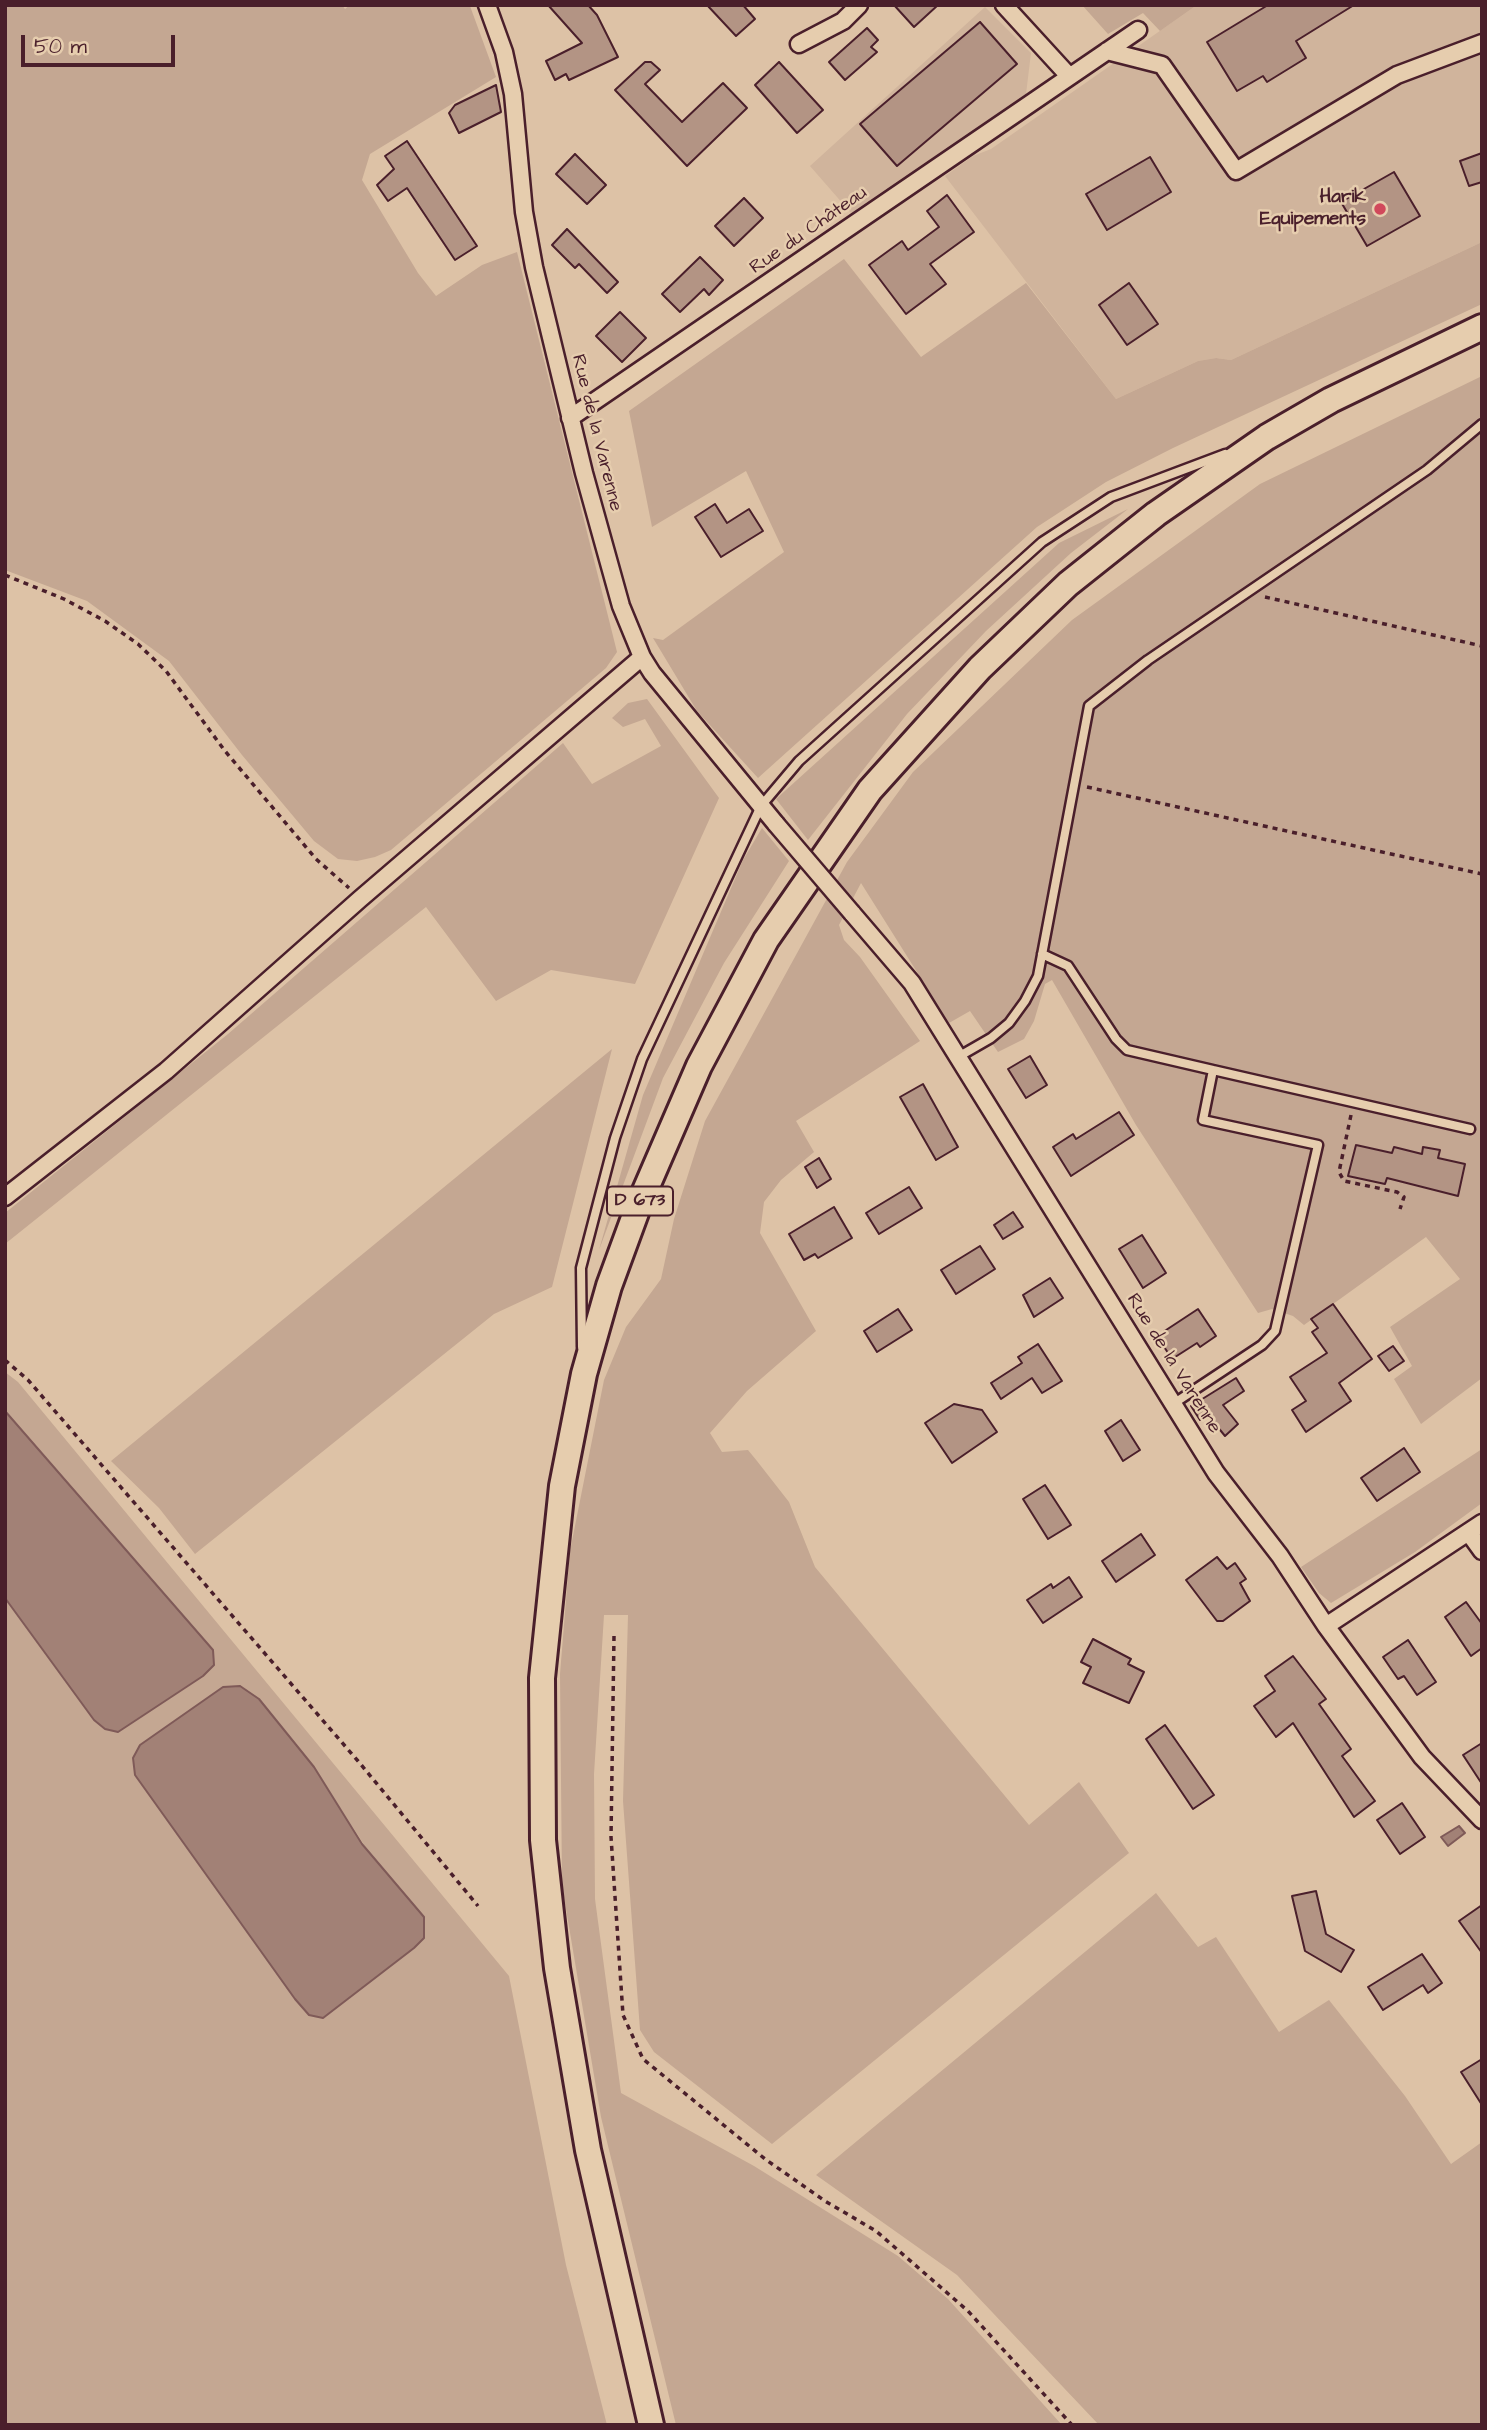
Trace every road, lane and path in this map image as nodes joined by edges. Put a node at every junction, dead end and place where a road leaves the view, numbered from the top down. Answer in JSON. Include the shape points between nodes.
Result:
{"nodes":[{"id":1,"x":487,"y":5,"type":"edge"},
{"id":2,"x":859,"y":5,"type":"edge"},
{"id":3,"x":1004,"y":5,"type":"edge"},
{"id":4,"x":1138,"y":30,"type":"dead end"},
{"id":5,"x":1482,"y":43,"type":"edge"},
{"id":6,"x":799,"y":44,"type":"dead end"},
{"id":7,"x":1107,"y":51,"type":"junction"},
{"id":8,"x":1069,"y":76,"type":"junction"},
{"id":9,"x":1482,"y":327,"type":"edge"},
{"id":10,"x":570,"y":418,"type":"junction"},
{"id":11,"x":1482,"y":424,"type":"edge"},
{"id":12,"x":1267,"y":438,"type":"junction"},
{"id":13,"x":5,"y":575,"type":"edge"},
{"id":14,"x":1253,"y":588,"type":"junction"},
{"id":15,"x":1482,"y":646,"type":"edge"},
{"id":16,"x":642,"y":657,"type":"junction"},
{"id":17,"x":1074,"y":784,"type":"junction"},
{"id":18,"x":761,"y":806,"type":"junction"},
{"id":19,"x":1482,"y":874,"type":"edge"},
{"id":20,"x":360,"y":899,"type":"junction"},
{"id":21,"x":1042,"y":954,"type":"junction"},
{"id":22,"x":958,"y":1057,"type":"junction"},
{"id":23,"x":1213,"y":1070,"type":"junction"},
{"id":24,"x":1353,"y":1102,"type":"junction"},
{"id":25,"x":1470,"y":1129,"type":"dead end"},
{"id":26,"x":5,"y":1197,"type":"edge"},
{"id":27,"x":1400,"y":1209,"type":"dead end"},
{"id":28,"x":5,"y":1360,"type":"edge"},
{"id":29,"x":584,"y":1374,"type":"junction"},
{"id":30,"x":1173,"y":1404,"type":"junction"},
{"id":31,"x":1475,"y":1528,"type":"edge"},
{"id":32,"x":1482,"y":1551,"type":"edge"},
{"id":33,"x":1326,"y":1626,"type":"junction"},
{"id":34,"x":614,"y":1636,"type":"dead end"},
{"id":35,"x":1482,"y":1820,"type":"edge"},
{"id":36,"x":478,"y":1906,"type":"dead end"},
{"id":37,"x":651,"y":2425,"type":"edge"},
{"id":38,"x":1072,"y":2425,"type":"edge"}],
"edges":[{"from":1,"to":10,"type":"street","name":"Rue de la Varenne","via":[[511,84],[528,240]]},
{"from":2,"to":6,"type":"street","via":[[843,21]]},
{"from":3,"to":8,"type":"street"},
{"from":4,"to":7,"type":"street","name":"Rue du Château"},
{"from":5,"to":7,"type":"street","via":[[1397,75],[1236,171],[1162,65]]},
{"from":7,"to":8,"type":"street","name":"Rue du Château"},
{"from":8,"to":10,"type":"street","name":"Rue du Château"},
{"from":9,"to":12,"type":"main road","number":"D 673","via":[[1331,400]]},
{"from":10,"to":16,"type":"street","name":"Rue de la Varenne","via":[[610,573]]},
{"from":11,"to":14,"type":"lane","via":[[1427,470]]},
{"from":12,"to":18,"type":"lane","via":[[1111,497],[1042,542],[799,761]]},
{"from":12,"to":29,"type":"main road","number":"D 673","via":[[1156,514],[1068,584],[980,668],[870,790],[766,940],[698,1066],[638,1207]]},
{"from":13,"to":20,"type":"path","via":[[64,599],[138,644],[166,671],[225,751],[308,849]]},
{"from":14,"to":15,"type":"path","via":[[1264,597]]},
{"from":14,"to":17,"type":"lane","via":[[1089,706]]},
{"from":16,"to":18,"type":"street","name":"Rue de la Varenne"},
{"from":16,"to":20,"type":"street"},
{"from":17,"to":19,"type":"path"},
{"from":17,"to":21,"type":"lane"},
{"from":18,"to":22,"type":"street","name":"Rue de la Varenne","bridge":true,"via":[[912,983]]},
{"from":18,"to":29,"type":"lane","via":[[642,1059],[615,1138],[581,1268]]},
{"from":20,"to":26,"type":"street","via":[[166,1071]]},
{"from":21,"to":22,"type":"lane","via":[[1038,976],[1009,1023]]},
{"from":21,"to":23,"type":"lane","via":[[1068,966],[1127,1050]]},
{"from":22,"to":30,"type":"street","name":"Rue de la Varenne"},
{"from":23,"to":24,"type":"lane"},
{"from":23,"to":30,"type":"lane","via":[[1203,1120],[1318,1145],[1275,1331],[1262,1345]]},
{"from":24,"to":25,"type":"lane"},
{"from":24,"to":27,"type":"path","via":[[1339,1172],[1344,1181],[1397,1192],[1404,1197]]},
{"from":28,"to":36,"type":"path","via":[[358,1762]]},
{"from":29,"to":37,"type":"main road","number":"D 673","via":[[562,1486],[548,1597],[542,1678],[543,1840],[557,1968],[588,2150]]},
{"from":30,"to":33,"type":"street","name":"Rue de la Varenne","via":[[1216,1473],[1280,1556]]},
{"from":31,"to":32,"type":"street"},
{"from":31,"to":33,"type":"street"},
{"from":33,"to":35,"type":"street","name":"Rue de la Varenne","via":[[1422,1757]]},
{"from":34,"to":38,"type":"path","via":[[611,1837],[622,2001],[623,2015],[643,2059],[765,2159],[876,2231],[968,2311]]}]}
